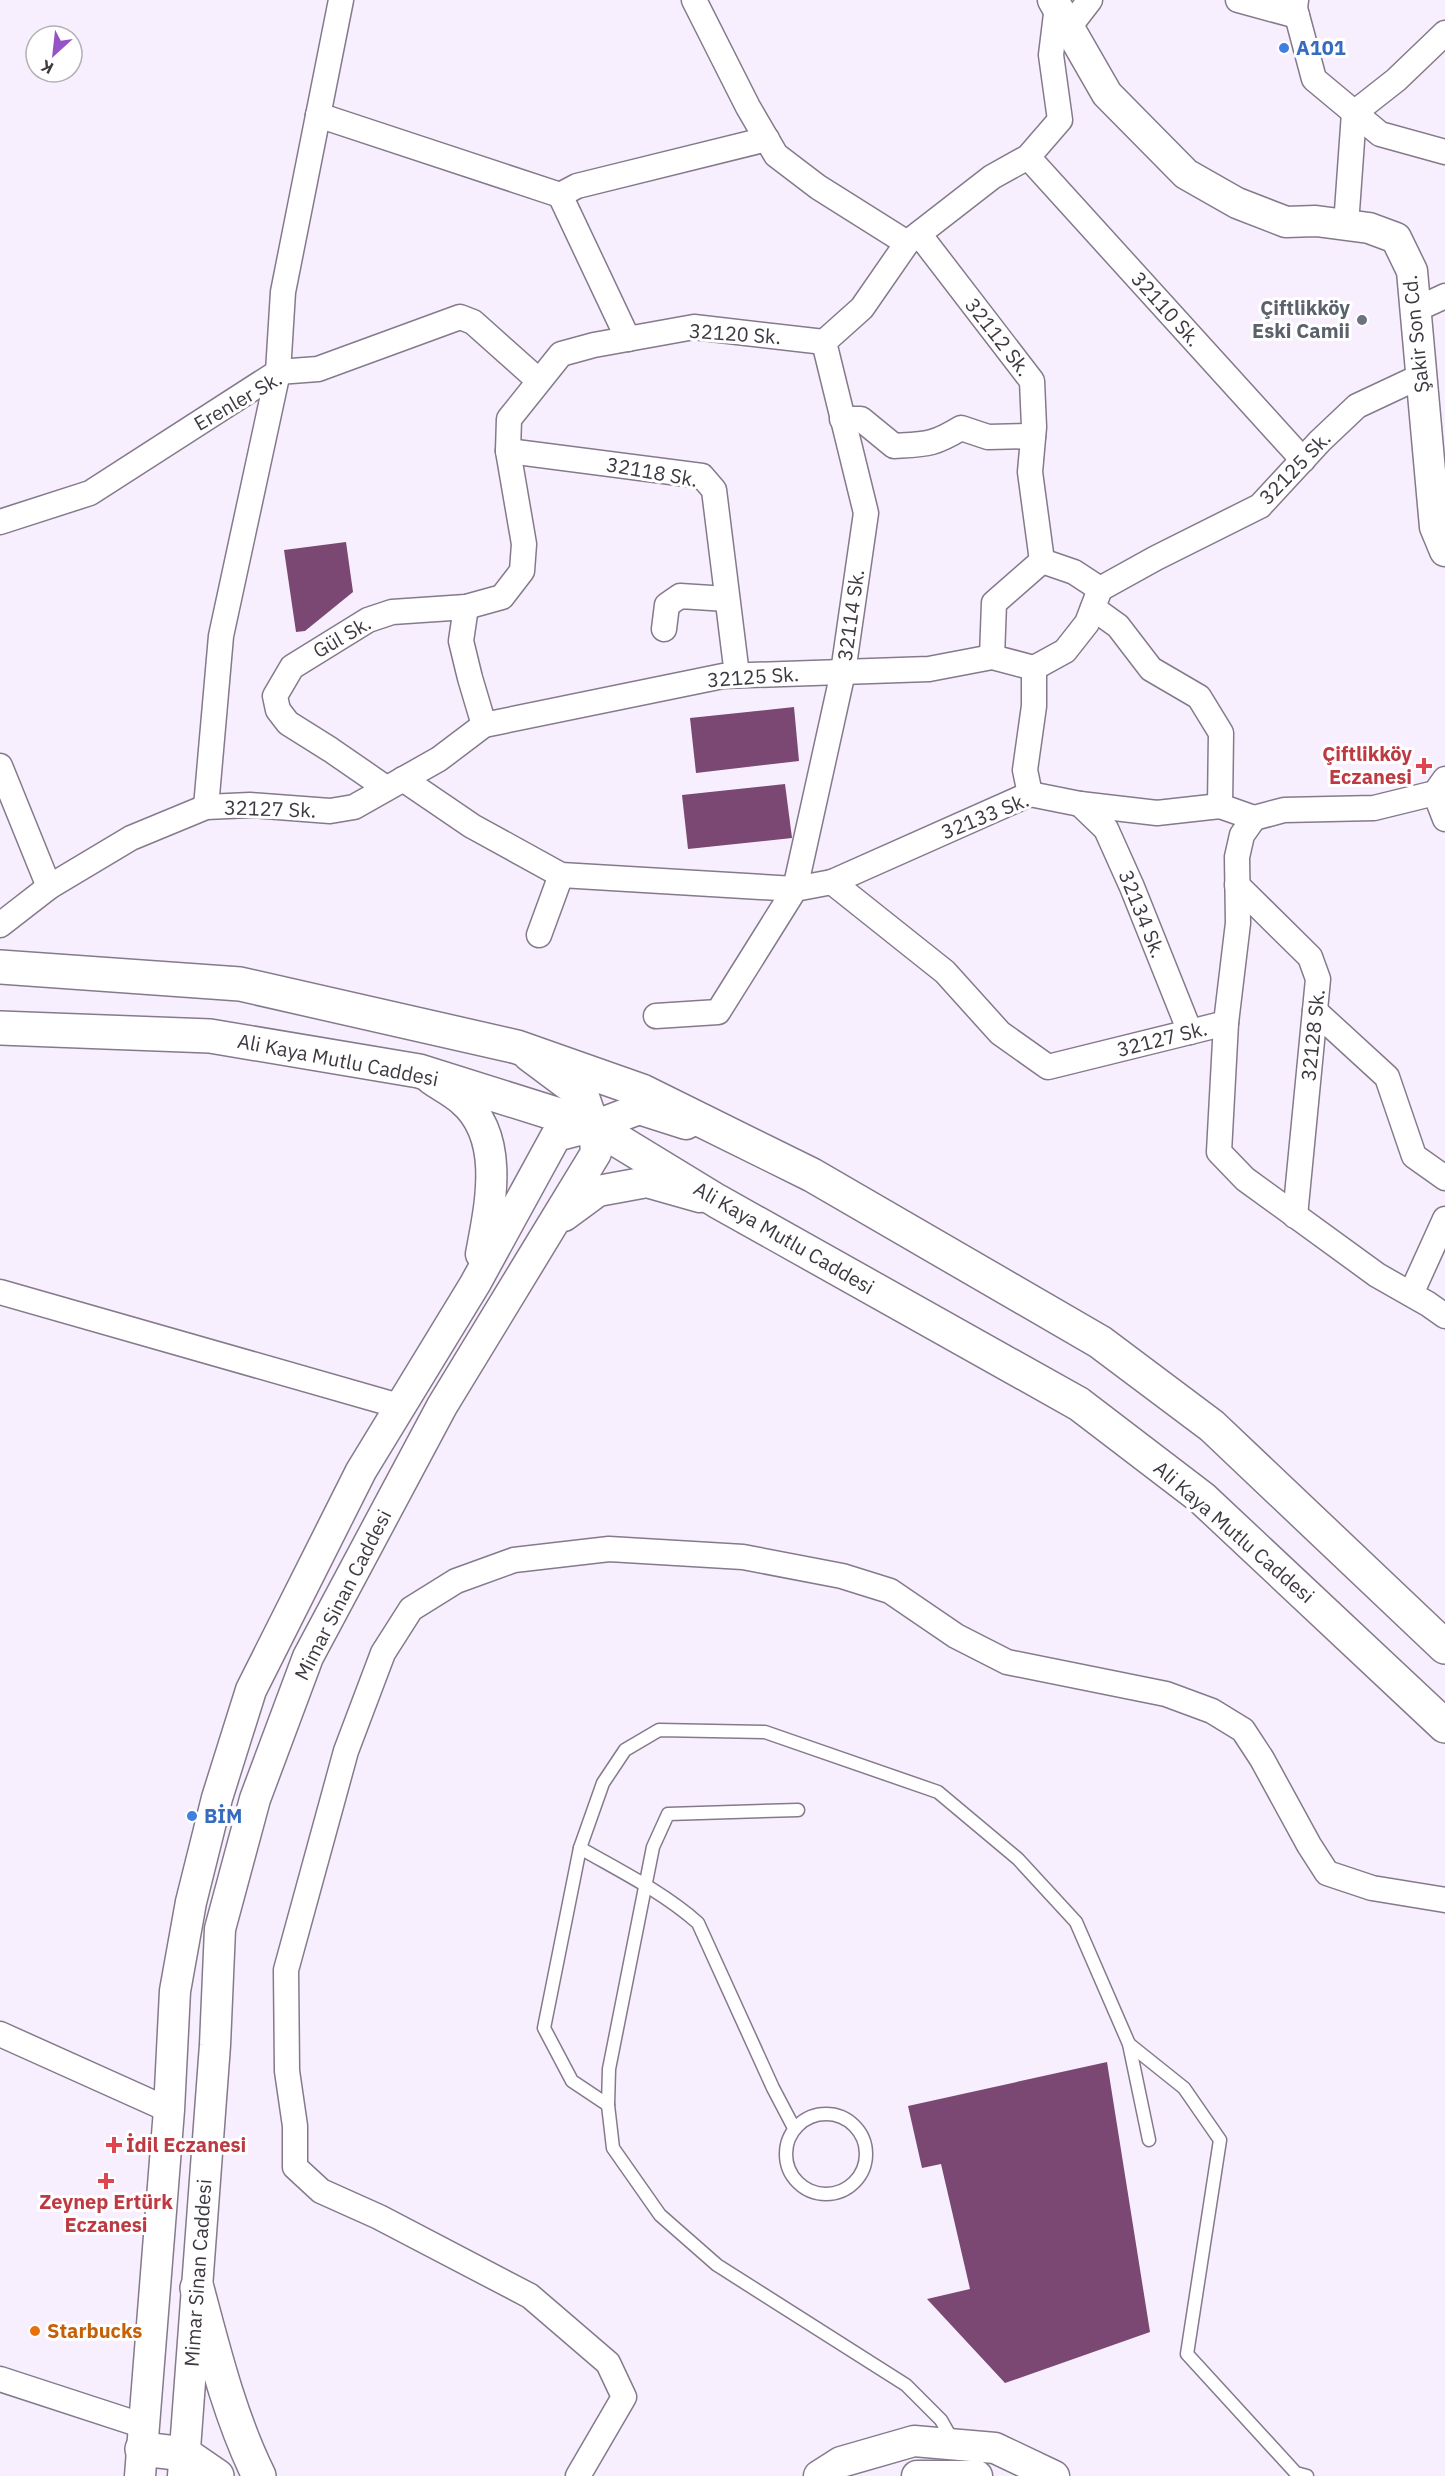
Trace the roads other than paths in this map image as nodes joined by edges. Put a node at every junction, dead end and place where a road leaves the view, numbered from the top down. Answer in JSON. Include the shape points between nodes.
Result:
{"nodes":[{"id":1,"x":341,"y":0,"type":"edge"},
{"id":2,"x":694,"y":0,"type":"edge"},
{"id":3,"x":1090,"y":0,"type":"edge"},
{"id":4,"x":1238,"y":0,"type":"edge"},
{"id":5,"x":1297,"y":8,"type":"edge"},
{"id":6,"x":1060,"y":11,"type":"edge"},
{"id":7,"x":1445,"y":33,"type":"edge"},
{"id":8,"x":1354,"y":113,"type":"junction"},
{"id":9,"x":318,"y":115,"type":"junction"},
{"id":10,"x":767,"y":139,"type":"junction"},
{"id":11,"x":1445,"y":152,"type":"edge"},
{"id":12,"x":1028,"y":157,"type":"junction"},
{"id":13,"x":560,"y":195,"type":"junction"},
{"id":14,"x":1346,"y":225,"type":"junction"},
{"id":15,"x":913,"y":238,"type":"junction"},
{"id":16,"x":1445,"y":296,"type":"edge"},
{"id":17,"x":1415,"y":310,"type":"junction"},
{"id":18,"x":628,"y":339,"type":"junction"},
{"id":19,"x":824,"y":342,"type":"junction"},
{"id":20,"x":278,"y":372,"type":"junction"},
{"id":21,"x":1421,"y":376,"type":"junction"},
{"id":22,"x":538,"y":380,"type":"junction"},
{"id":23,"x":842,"y":419,"type":"junction"},
{"id":24,"x":1435,"y":426,"type":"edge"},
{"id":25,"x":1033,"y":436,"type":"junction"},
{"id":26,"x":508,"y":451,"type":"junction"},
{"id":27,"x":1303,"y":460,"type":"junction"},
{"id":28,"x":0,"y":522,"type":"edge"},
{"id":29,"x":1445,"y":551,"type":"edge"},
{"id":30,"x":1042,"y":561,"type":"junction"},
{"id":31,"x":1097,"y":598,"type":"junction"},
{"id":32,"x":727,"y":599,"type":"junction"},
{"id":33,"x":466,"y":607,"type":"junction"},
{"id":34,"x":664,"y":629,"type":"dead end"},
{"id":35,"x":992,"y":657,"type":"junction"},
{"id":36,"x":1034,"y":668,"type":"junction"},
{"id":37,"x":843,"y":672,"type":"junction"},
{"id":38,"x":737,"y":675,"type":"junction"},
{"id":39,"x":484,"y":725,"type":"junction"},
{"id":40,"x":0,"y":766,"type":"edge"},
{"id":41,"x":394,"y":783,"type":"junction"},
{"id":42,"x":1440,"y":786,"type":"edge"},
{"id":43,"x":1030,"y":794,"type":"junction"},
{"id":44,"x":1080,"y":804,"type":"junction"},
{"id":45,"x":1220,"y":806,"type":"junction"},
{"id":46,"x":206,"y":807,"type":"junction"},
{"id":47,"x":1254,"y":818,"type":"junction"},
{"id":48,"x":1445,"y":819,"type":"edge"},
{"id":49,"x":561,"y":875,"type":"junction"},
{"id":50,"x":832,"y":882,"type":"junction"},
{"id":51,"x":1237,"y":885,"type":"junction"},
{"id":52,"x":49,"y":887,"type":"junction"},
{"id":53,"x":795,"y":889,"type":"junction"},
{"id":54,"x":0,"y":925,"type":"edge"},
{"id":55,"x":539,"y":935,"type":"dead end"},
{"id":56,"x":0,"y":967,"type":"edge"},
{"id":57,"x":1315,"y":1011,"type":"junction"},
{"id":58,"x":656,"y":1016,"type":"dead end"},
{"id":59,"x":1226,"y":1023,"type":"junction"},
{"id":60,"x":0,"y":1028,"type":"edge"},
{"id":61,"x":1190,"y":1032,"type":"junction"},
{"id":62,"x":517,"y":1047,"type":"junction"},
{"id":63,"x":419,"y":1071,"type":"junction"},
{"id":64,"x":595,"y":1140,"type":"junction"},
{"id":65,"x":748,"y":1143,"type":"junction"},
{"id":66,"x":1445,"y":1178,"type":"edge"},
{"id":67,"x":717,"y":1202,"type":"junction"},
{"id":68,"x":1295,"y":1216,"type":"junction"},
{"id":69,"x":1445,"y":1220,"type":"edge"},
{"id":70,"x":552,"y":1224,"type":"junction"},
{"id":71,"x":475,"y":1284,"type":"junction"},
{"id":72,"x":0,"y":1292,"type":"edge"},
{"id":73,"x":1412,"y":1294,"type":"junction"},
{"id":74,"x":1445,"y":1316,"type":"edge"},
{"id":75,"x":399,"y":1406,"type":"junction"},
{"id":76,"x":1445,"y":1647,"type":"edge"},
{"id":77,"x":1445,"y":1726,"type":"edge"},
{"id":78,"x":798,"y":1810,"type":"dead end"},
{"id":79,"x":580,"y":1848,"type":"junction"},
{"id":80,"x":645,"y":1885,"type":"junction"},
{"id":81,"x":1445,"y":1900,"type":"edge"},
{"id":82,"x":0,"y":2034,"type":"edge"},
{"id":83,"x":1129,"y":2044,"type":"junction"},
{"id":84,"x":608,"y":2104,"type":"junction"},
{"id":85,"x":169,"y":2110,"type":"junction"},
{"id":86,"x":794,"y":2128,"type":"junction"},
{"id":87,"x":1149,"y":2140,"type":"dead end"},
{"id":88,"x":197,"y":2288,"type":"junction"},
{"id":89,"x":0,"y":2379,"type":"edge"},
{"id":90,"x":955,"y":2444,"type":"junction"},
{"id":91,"x":142,"y":2450,"type":"edge"},
{"id":92,"x":184,"y":2465,"type":"edge"},
{"id":93,"x":218,"y":2476,"type":"edge"},
{"id":94,"x":259,"y":2476,"type":"edge"},
{"id":95,"x":578,"y":2476,"type":"edge"},
{"id":96,"x":819,"y":2476,"type":"edge"},
{"id":97,"x":917,"y":2476,"type":"edge"},
{"id":98,"x":977,"y":2476,"type":"edge"},
{"id":99,"x":1054,"y":2476,"type":"edge"},
{"id":100,"x":1306,"y":2476,"type":"edge"}],
"edges":[{"from":1,"to":9,"type":"street"},
{"from":2,"to":10,"type":"street"},
{"from":3,"to":6,"type":"street"},
{"from":4,"to":5,"type":"street"},
{"from":5,"to":8,"type":"street","via":[[1314,79]]},
{"from":6,"to":12,"type":"street","via":[[1051,55],[1060,120]]},
{"from":6,"to":14,"type":"street","name":"Şakir Son Cd.","via":[[1107,94],[1186,174],[1237,203],[1286,222]]},
{"from":7,"to":8,"type":"street"},
{"from":8,"to":11,"type":"street","via":[[1380,134]]},
{"from":8,"to":14,"type":"street"},
{"from":9,"to":13,"type":"street"},
{"from":9,"to":20,"type":"street","via":[[283,292]]},
{"from":10,"to":13,"type":"street","via":[[577,186]]},
{"from":10,"to":15,"type":"street","via":[[776,155],[818,188]]},
{"from":12,"to":15,"type":"street","via":[[992,177]]},
{"from":12,"to":27,"type":"street","name":"32110 Sk."},
{"from":13,"to":18,"type":"street"},
{"from":14,"to":17,"type":"street","name":"Şakir Son Cd.","via":[[1396,238],[1412,271]]},
{"from":15,"to":19,"type":"street","via":[[862,308]]},
{"from":15,"to":25,"type":"street","name":"32112 Sk.","via":[[1032,381]]},
{"from":16,"to":17,"type":"street"},
{"from":17,"to":21,"type":"street","name":"Şakir Son Cd."},
{"from":18,"to":19,"type":"street","name":"32120 Sk.","via":[[694,327]]},
{"from":18,"to":22,"type":"street","name":"32120 Sk.","via":[[561,354]]},
{"from":19,"to":23,"type":"street","name":"32114 Sk."},
{"from":20,"to":22,"type":"street","name":"Erenler Sk.","via":[[318,369],[460,317],[473,322]]},
{"from":20,"to":28,"type":"street","name":"Erenler Sk.","via":[[90,493]]},
{"from":20,"to":46,"type":"street","via":[[221,636]]},
{"from":21,"to":24,"type":"street","name":"Şakir Son Cd."},
{"from":21,"to":27,"type":"street","name":"32125 Sk.","via":[[1357,406]]},
{"from":22,"to":26,"type":"street","name":"32120 Sk.","via":[[509,419]]},
{"from":23,"to":25,"type":"street","via":[[861,419],[894,446],[928,444],[961,428],[988,437]]},
{"from":23,"to":37,"type":"street","name":"32114 Sk.","via":[[867,513]]},
{"from":24,"to":29,"type":"street","name":"Şakir Son Cd.","via":[[1435,527]]},
{"from":25,"to":30,"type":"street","name":"32112 Sk.","via":[[1030,472]]},
{"from":26,"to":32,"type":"street","name":"32118 Sk.","via":[[702,476],[714,490]]},
{"from":26,"to":33,"type":"street","name":"32120 Sk.","via":[[524,544],[522,571],[502,597]]},
{"from":27,"to":31,"type":"street","name":"32125 Sk.","via":[[1260,507],[1156,558]]},
{"from":30,"to":31,"type":"street","via":[[1074,572]]},
{"from":30,"to":35,"type":"street","via":[[994,603]]},
{"from":31,"to":36,"type":"street","via":[[1087,624],[1065,651]]},
{"from":31,"to":45,"type":"street","via":[[1151,669],[1199,697],[1221,733]]},
{"from":32,"to":34,"type":"street","via":[[680,596],[666,605]]},
{"from":32,"to":38,"type":"street","name":"32118 Sk."},
{"from":33,"to":39,"type":"street","via":[[461,641]]},
{"from":33,"to":41,"type":"street","name":"Gül Sk.","via":[[392,612],[368,620],[292,667],[275,696],[278,710],[288,723]]},
{"from":35,"to":36,"type":"street","name":"32125 Sk."},
{"from":35,"to":37,"type":"street","name":"32125 Sk.","via":[[929,669]]},
{"from":36,"to":43,"type":"street","via":[[1034,706],[1025,770]]},
{"from":37,"to":38,"type":"street","name":"32125 Sk."},
{"from":37,"to":53,"type":"street","name":"32114 Sk."},
{"from":38,"to":39,"type":"street","name":"32125 Sk."},
{"from":39,"to":41,"type":"street","name":"32125 Sk.","via":[[439,759]]},
{"from":40,"to":52,"type":"street"},
{"from":41,"to":46,"type":"street","name":"32127 Sk.","via":[[354,807],[330,811],[250,805]]},
{"from":41,"to":49,"type":"street"},
{"from":42,"to":47,"type":"street","via":[[1374,808],[1284,810]]},
{"from":42,"to":48,"type":"street"},
{"from":43,"to":44,"type":"street","name":"32133 Sk."},
{"from":43,"to":50,"type":"street","name":"32133 Sk."},
{"from":44,"to":45,"type":"street","name":"32133 Sk.","via":[[1157,813]]},
{"from":44,"to":61,"type":"street","name":"32134 Sk.","via":[[1106,829]]},
{"from":45,"to":47,"type":"street","name":"32133 Sk."},
{"from":46,"to":52,"type":"street","name":"32127 Sk.","via":[[131,838]]},
{"from":47,"to":51,"type":"street","via":[[1242,835]]},
{"from":49,"to":53,"type":"street"},
{"from":49,"to":55,"type":"street"},
{"from":50,"to":53,"type":"street","name":"32133 Sk."},
{"from":50,"to":61,"type":"street","name":"32127 Sk.","via":[[945,972],[1000,1033],[1048,1067]]},
{"from":51,"to":57,"type":"street","name":"32128 Sk.","via":[[1310,957],[1318,979]]},
{"from":51,"to":59,"type":"street","via":[[1238,923]]},
{"from":52,"to":54,"type":"street","name":"32127 Sk."},
{"from":53,"to":58,"type":"street","name":"32114 Sk.","via":[[718,1012]]},
{"from":56,"to":62,"type":"main road","via":[[240,984]]},
{"from":57,"to":66,"type":"street","via":[[1387,1077],[1414,1156]]},
{"from":57,"to":68,"type":"street","name":"32128 Sk."},
{"from":59,"to":61,"type":"street","name":"32127 Sk."},
{"from":59,"to":68,"type":"street","name":"32127 Sk.","via":[[1219,1152],[1245,1179]]},
{"from":60,"to":63,"type":"main road","name":"Ali Kaya Mutlu Caddesi","via":[[210,1036]]},
{"from":62,"to":64,"type":"street","via":[[584,1097]]},
{"from":62,"to":65,"type":"main road","via":[[642,1091]]},
{"from":63,"to":64,"type":"main road","name":"Ali Kaya Mutlu Caddesi"},
{"from":63,"to":71,"type":"street","via":[[464,1101],[480,1122],[491,1150],[489,1213]]},
{"from":64,"to":65,"type":"street","name":"Mimar Sinan Caddesi","via":[[639,1109]]},
{"from":64,"to":67,"type":"main road","name":"Ali Kaya Mutlu Caddesi"},
{"from":64,"to":70,"type":"street","name":"Mimar Sinan Caddesi"},
{"from":64,"to":71,"type":"street","name":"Mimar Sinan Caddesi","via":[[556,1136]]},
{"from":65,"to":76,"type":"main road","via":[[812,1175],[1100,1342],[1212,1426]]},
{"from":67,"to":70,"type":"street","via":[[647,1182],[597,1191]]},
{"from":67,"to":77,"type":"main road","name":"Ali Kaya Mutlu Caddesi","via":[[1079,1404],[1202,1498]]},
{"from":68,"to":73,"type":"street","name":"32127 Sk.","via":[[1377,1275]]},
{"from":69,"to":73,"type":"street"},
{"from":70,"to":88,"type":"street","name":"Mimar Sinan Caddesi","via":[[442,1406],[308,1657],[255,1799],[219,1929],[215,2045]]},
{"from":71,"to":75,"type":"street","name":"Mimar Sinan Caddesi"},
{"from":72,"to":75,"type":"street"},
{"from":73,"to":74,"type":"street","name":"32127 Sk."},
{"from":75,"to":85,"type":"street","name":"Mimar Sinan Caddesi","via":[[361,1471],[251,1690],[217,1798],[191,1902],[175,1991]]},
{"from":78,"to":80,"type":"lane","via":[[668,1814],[653,1847]]},
{"from":79,"to":80,"type":"lane"},
{"from":79,"to":83,"type":"lane","via":[[603,1783],[625,1750],[659,1730],[765,1732],[938,1792],[1018,1859],[1076,1922]]},
{"from":79,"to":84,"type":"lane","via":[[544,2028],[572,2081]]},
{"from":80,"to":84,"type":"lane","via":[[609,2069]]},
{"from":80,"to":86,"type":"lane","via":[[698,1923]]},
{"from":81,"to":95,"type":"street","via":[[1372,1888],[1327,1873],[1243,1730],[1212,1711],[1166,1694],[1007,1662],[956,1636],[890,1591],[842,1576],[743,1557],[609,1549],[514,1560],[456,1581],[411,1609],[383,1653],[345,1751],[286,1970],[287,2071],[295,2126],[295,2168],[321,2191],[530,2296],[608,2363],[624,2397]]},
{"from":82,"to":85,"type":"street"},
{"from":83,"to":87,"type":"lane"},
{"from":83,"to":100,"type":"lane","via":[[1184,2088],[1220,2140],[1187,2354],[1296,2473]]},
{"from":84,"to":90,"type":"lane","via":[[613,2148],[660,2215],[717,2265],[906,2385],[941,2420]]},
{"from":85,"to":91,"type":"street","name":"Mimar Sinan Caddesi"},
{"from":86,"to":86,"type":"lane","via":[[785,2153],[790,2171],[802,2187],[814,2193],[834,2193],[852,2185],[865,2163],[862,2136],[854,2126],[830,2114],[804,2120]]},
{"from":88,"to":92,"type":"street","name":"Mimar Sinan Caddesi"},
{"from":88,"to":94,"type":"main road","via":[[219,2369],[246,2450]]},
{"from":89,"to":91,"type":"street"},
{"from":90,"to":96,"type":"street","via":[[914,2441],[841,2462]]},
{"from":90,"to":99,"type":"street","via":[[995,2448]]},
{"from":91,"to":92,"type":"main road"},
{"from":92,"to":93,"type":"main road"},
{"from":97,"to":98,"type":"street"}]}
